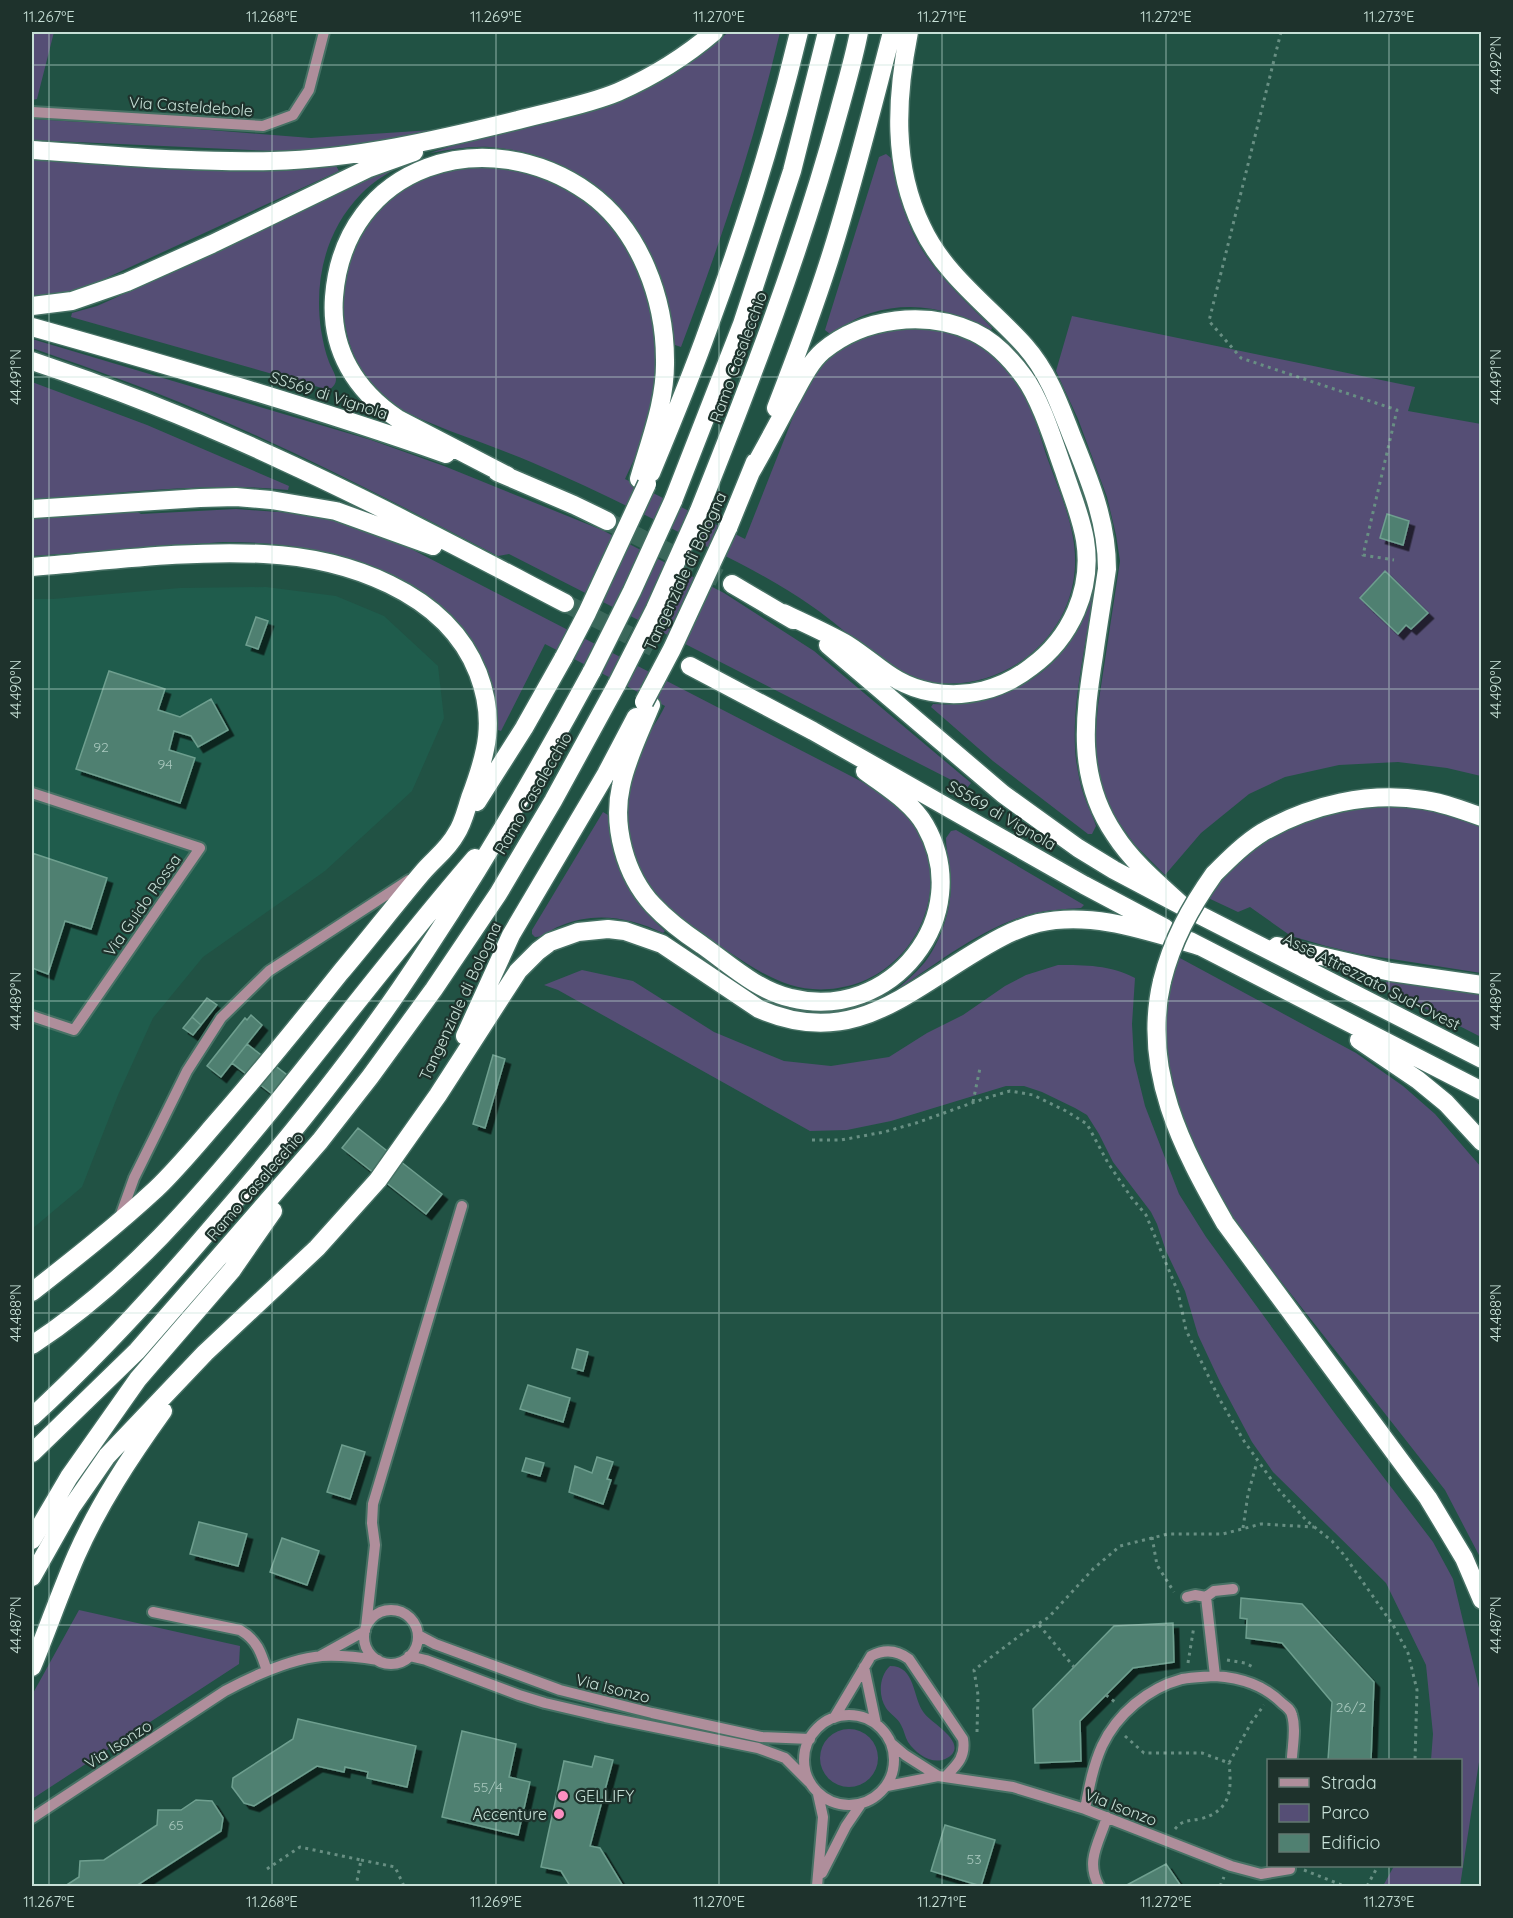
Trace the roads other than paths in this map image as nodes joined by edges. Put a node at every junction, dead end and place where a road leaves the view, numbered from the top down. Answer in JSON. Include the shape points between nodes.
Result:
{"nodes":[{"id":1,"x":324,"y":32,"type":"edge"},
{"id":2,"x":714,"y":32,"type":"edge"},
{"id":3,"x":799,"y":32,"type":"edge"},
{"id":4,"x":828,"y":32,"type":"edge"},
{"id":5,"x":859,"y":32,"type":"edge"},
{"id":6,"x":892,"y":32,"type":"edge"},
{"id":7,"x":909,"y":32,"type":"edge"},
{"id":8,"x":32,"y":112,"type":"edge"},
{"id":9,"x":469,"y":132,"type":"junction"},
{"id":10,"x":32,"y":150,"type":"edge"},
{"id":11,"x":32,"y":306,"type":"edge"},
{"id":12,"x":32,"y":327,"type":"edge"},
{"id":13,"x":32,"y":361,"type":"edge"},
{"id":14,"x":751,"y":472,"type":"junction"},
{"id":15,"x":508,"y":476,"type":"junction"},
{"id":16,"x":643,"y":482,"type":"junction"},
{"id":17,"x":32,"y":509,"type":"edge"},
{"id":18,"x":607,"y":521,"type":"tunnel mouth"},
{"id":19,"x":492,"y":565,"type":"junction"},
{"id":20,"x":32,"y":567,"type":"edge"},
{"id":21,"x":732,"y":584,"type":"tunnel mouth"},
{"id":22,"x":565,"y":603,"type":"tunnel mouth"},
{"id":23,"x":783,"y":613,"type":"junction"},
{"id":24,"x":690,"y":666,"type":"tunnel mouth"},
{"id":25,"x":647,"y":703,"type":"junction"},
{"id":26,"x":813,"y":731,"type":"junction"},
{"id":27,"x":32,"y":793,"type":"edge"},
{"id":28,"x":1482,"y":817,"type":"edge"},
{"id":29,"x":507,"y":821,"type":"junction"},
{"id":30,"x":457,"y":834,"type":"junction"},
{"id":31,"x":425,"y":870,"type":"junction"},
{"id":32,"x":1184,"y":908,"type":"junction"},
{"id":33,"x":1246,"y":938,"type":"junction"},
{"id":34,"x":1199,"y":946,"type":"junction"},
{"id":35,"x":1482,"y":985,"type":"edge"},
{"id":36,"x":1295,"y":997,"type":"junction"},
{"id":37,"x":32,"y":1016,"type":"edge"},
{"id":38,"x":1482,"y":1059,"type":"edge"},
{"id":39,"x":1482,"y":1091,"type":"edge"},
{"id":40,"x":438,"y":1095,"type":"junction"},
{"id":41,"x":320,"y":1141,"type":"junction"},
{"id":42,"x":1482,"y":1142,"type":"edge"},
{"id":43,"x":462,"y":1206,"type":"dead end"},
{"id":44,"x":118,"y":1222,"type":"junction"},
{"id":45,"x":87,"y":1250,"type":"junction"},
{"id":46,"x":32,"y":1276,"type":"edge"},
{"id":47,"x":32,"y":1292,"type":"edge"},
{"id":48,"x":32,"y":1345,"type":"edge"},
{"id":49,"x":205,"y":1353,"type":"junction"},
{"id":50,"x":32,"y":1417,"type":"edge"},
{"id":51,"x":32,"y":1453,"type":"edge"},
{"id":52,"x":32,"y":1540,"type":"edge"},
{"id":53,"x":32,"y":1577,"type":"edge"},
{"id":54,"x":1233,"y":1589,"type":"dead end"},
{"id":55,"x":1182,"y":1597,"type":"road end"},
{"id":56,"x":1206,"y":1597,"type":"junction"},
{"id":57,"x":1482,"y":1600,"type":"edge"},
{"id":58,"x":153,"y":1612,"type":"dead end"},
{"id":59,"x":366,"y":1630,"type":"junction"},
{"id":60,"x":418,"y":1635,"type":"junction"},
{"id":61,"x":320,"y":1656,"type":"junction"},
{"id":62,"x":409,"y":1656,"type":"junction"},
{"id":63,"x":378,"y":1660,"type":"junction"},
{"id":64,"x":865,"y":1664,"type":"junction"},
{"id":65,"x":32,"y":1667,"type":"edge"},
{"id":66,"x":267,"y":1671,"type":"junction"},
{"id":67,"x":1215,"y":1676,"type":"junction"},
{"id":68,"x":834,"y":1718,"type":"junction"},
{"id":69,"x":876,"y":1724,"type":"junction"},
{"id":70,"x":810,"y":1738,"type":"junction"},
{"id":71,"x":891,"y":1744,"type":"junction"},
{"id":72,"x":1292,"y":1757,"type":"dead end"},
{"id":73,"x":942,"y":1777,"type":"junction"},
{"id":74,"x":809,"y":1782,"type":"junction"},
{"id":75,"x":887,"y":1786,"type":"junction"},
{"id":76,"x":818,"y":1794,"type":"junction"},
{"id":77,"x":861,"y":1804,"type":"junction"},
{"id":78,"x":1085,"y":1809,"type":"junction"},
{"id":79,"x":32,"y":1818,"type":"edge"},
{"id":80,"x":1107,"y":1818,"type":"junction"},
{"id":81,"x":1290,"y":1869,"type":"dead end"},
{"id":82,"x":818,"y":1883,"type":"edge"},
{"id":83,"x":1099,"y":1887,"type":"edge"}],
"edges":[{"from":1,"to":8,"type":"street","name":"Via Casteldebole","via":[[309,90],[293,115],[263,126]]},
{"from":2,"to":9,"type":"highway","via":[[658,71],[617,92]]},
{"from":3,"to":16,"type":"highway","via":[[730,268]]},
{"from":4,"to":29,"type":"highway","name":"Ramo Casalecchio","bridge":true,"via":[[789,182],[742,324],[673,501],[592,671]]},
{"from":5,"to":41,"type":"highway","name":"Ramo Casalecchio","bridge":true,"via":[[823,171],[793,264],[742,405],[655,609],[553,801],[498,894],[411,1022]]},
{"from":6,"to":14,"type":"highway","name":"Tangenziale di Bologna","via":[[829,261]]},
{"from":7,"to":32,"type":"highway","via":[[899,137],[905,181],[922,229],[952,271],[1026,347],[1043,370],[1055,391],[1101,514],[1107,569],[1086,705],[1089,776],[1115,836]]},
{"from":9,"to":10,"type":"highway","via":[[363,153],[272,161]]},
{"from":9,"to":11,"type":"highway","via":[[369,168],[127,282],[72,302]]},
{"from":12,"to":15,"type":"highway","name":"SS569 di Vignola","via":[[222,381]]},
{"from":13,"to":19,"type":"highway","via":[[137,399],[280,459]]},
{"from":14,"to":23,"type":"highway","via":[[821,353],[869,326],[905,320],[939,322],[975,333],[992,343],[1026,380],[1059,456],[1085,541],[1083,594],[1070,625],[1049,652],[1023,674],[979,692],[948,694],[903,684],[846,644]]},
{"from":14,"to":25,"type":"highway","name":"Tangenziale di Bologna","bridge":true},
{"from":15,"to":16,"type":"highway","via":[[382,408],[355,380],[335,326],[337,267],[364,214],[392,185],[410,174],[459,159],[503,159],[549,171],[589,193],[631,237],[650,276],[661,319],[665,361],[661,403]]},
{"from":15,"to":18,"type":"highway","name":"SS569 di Vignola"},
{"from":16,"to":30,"type":"highway","bridge":true,"via":[[615,555],[564,657]]},
{"from":17,"to":19,"type":"highway","via":[[200,498],[271,500],[336,511]]},
{"from":19,"to":22,"type":"highway"},
{"from":20,"to":30,"type":"highway","via":[[266,554],[327,564],[386,583],[410,596],[431,610],[462,644],[483,686],[487,705],[483,762]]},
{"from":21,"to":23,"type":"highway","name":"SS569 di Vignola"},
{"from":23,"to":32,"type":"highway","name":"SS569 di Vignola","via":[[849,662],[1042,824]]},
{"from":24,"to":26,"type":"highway","name":"SS569 di Vignola"},
{"from":25,"to":26,"type":"highway","via":[[618,802],[620,836],[640,889],[668,919],[773,993],[791,999],[841,1000],[874,989],[915,957],[932,928],[941,880],[937,850],[918,814]]},
{"from":25,"to":40,"type":"highway","name":"Tangenziale di Bologna","via":[[511,935]]},
{"from":26,"to":34,"type":"highway","name":"SS569 di Vignola"},
{"from":27,"to":37,"type":"street","name":"Via Guido Rossa","via":[[200,848],[74,1030]]},
{"from":28,"to":57,"type":"highway","bridge":true,"via":[[1423,800],[1369,798],[1308,812],[1262,833],[1214,874],[1196,898],[1170,953],[1156,1021],[1166,1098],[1206,1190],[1225,1223],[1428,1498],[1464,1558]]},
{"from":29,"to":48,"type":"highway","via":[[421,920],[203,1192],[123,1275]]},
{"from":29,"to":50,"type":"highway","name":"Ramo Casalecchio","via":[[399,990],[286,1139],[184,1260]]},
{"from":30,"to":31,"type":"highway"},
{"from":31,"to":44,"type":"highway","via":[[264,1068],[158,1187]]},
{"from":31,"to":44,"type":"street","via":[[269,970],[221,1018],[171,1102],[134,1178]]},
{"from":32,"to":33,"type":"highway","name":"SS569 di Vignola"},
{"from":33,"to":35,"type":"highway","via":[[1371,968]]},
{"from":33,"to":38,"type":"highway","name":"Asse Attrezzato Sud-Ovest"},
{"from":34,"to":36,"type":"highway","name":"SS569 di Vignola"},
{"from":34,"to":40,"type":"highway","via":[[1105,921],[1063,919],[1037,923],[991,943],[879,1011],[849,1020],[813,1023],[759,1009],[662,944],[643,936],[608,929],[578,932],[550,942],[518,971]]},
{"from":36,"to":39,"type":"highway"},
{"from":36,"to":42,"type":"highway","via":[[1418,1080]]},
{"from":40,"to":49,"type":"highway","via":[[388,1167],[317,1248]]},
{"from":41,"to":51,"type":"highway","name":"Ramo Casalecchio","via":[[137,1351]]},
{"from":41,"to":52,"type":"highway","via":[[232,1270],[138,1379],[69,1477]]},
{"from":43,"to":59,"type":"street","via":[[373,1504],[375,1545]]},
{"from":44,"to":45,"type":"highway"},
{"from":45,"to":46,"type":"highway"},
{"from":45,"to":47,"type":"highway"},
{"from":49,"to":53,"type":"highway","via":[[106,1456]]},
{"from":49,"to":65,"type":"highway","via":[[108,1494],[76,1557]]},
{"from":54,"to":56,"type":"street","via":[[1214,1591]]},
{"from":55,"to":56,"type":"street"},
{"from":56,"to":67,"type":"street"},
{"from":58,"to":66,"type":"street","via":[[240,1630],[258,1645]]},
{"from":59,"to":60,"type":"street","via":[[377,1614],[393,1610],[408,1615]]},
{"from":59,"to":61,"type":"street"},
{"from":59,"to":63,"type":"street","via":[[367,1647]]},
{"from":60,"to":62,"type":"street"},
{"from":60,"to":70,"type":"street","name":"Via Isonzo","via":[[560,1690],[761,1737]]},
{"from":61,"to":63,"type":"street"},
{"from":61,"to":66,"type":"street","name":"Via Isonzo"},
{"from":62,"to":63,"type":"street","via":[[394,1663]]},
{"from":62,"to":74,"type":"street","name":"Via Isonzo","via":[[545,1703],[758,1748],[785,1758]]},
{"from":64,"to":68,"type":"street"},
{"from":64,"to":69,"type":"street"},
{"from":64,"to":73,"type":"street","via":[[877,1653],[902,1654],[950,1719],[964,1747],[961,1760]]},
{"from":66,"to":79,"type":"street","name":"Via Isonzo","via":[[225,1691]]},
{"from":67,"to":72,"type":"street","via":[[1257,1684],[1292,1712]]},
{"from":67,"to":78,"type":"street","via":[[1184,1679],[1159,1687],[1135,1704],[1102,1746]]},
{"from":68,"to":69,"type":"street","via":[[855,1715]]},
{"from":68,"to":70,"type":"street"},
{"from":69,"to":71,"type":"street"},
{"from":70,"to":74,"type":"street","via":[[804,1758]]},
{"from":71,"to":73,"type":"street"},
{"from":71,"to":75,"type":"street","via":[[894,1767]]},
{"from":73,"to":75,"type":"street"},
{"from":73,"to":78,"type":"street","name":"Via Isonzo","via":[[1013,1787]]},
{"from":74,"to":76,"type":"street"},
{"from":75,"to":77,"type":"street"},
{"from":76,"to":77,"type":"street","via":[[838,1804]]},
{"from":76,"to":82,"type":"street","via":[[823,1817]]},
{"from":77,"to":82,"type":"street"},
{"from":78,"to":80,"type":"street","name":"Via Isonzo"},
{"from":80,"to":81,"type":"street","name":"Via Isonzo","via":[[1231,1866],[1261,1874]]},
{"from":80,"to":83,"type":"street","via":[[1091,1866]]}]}
